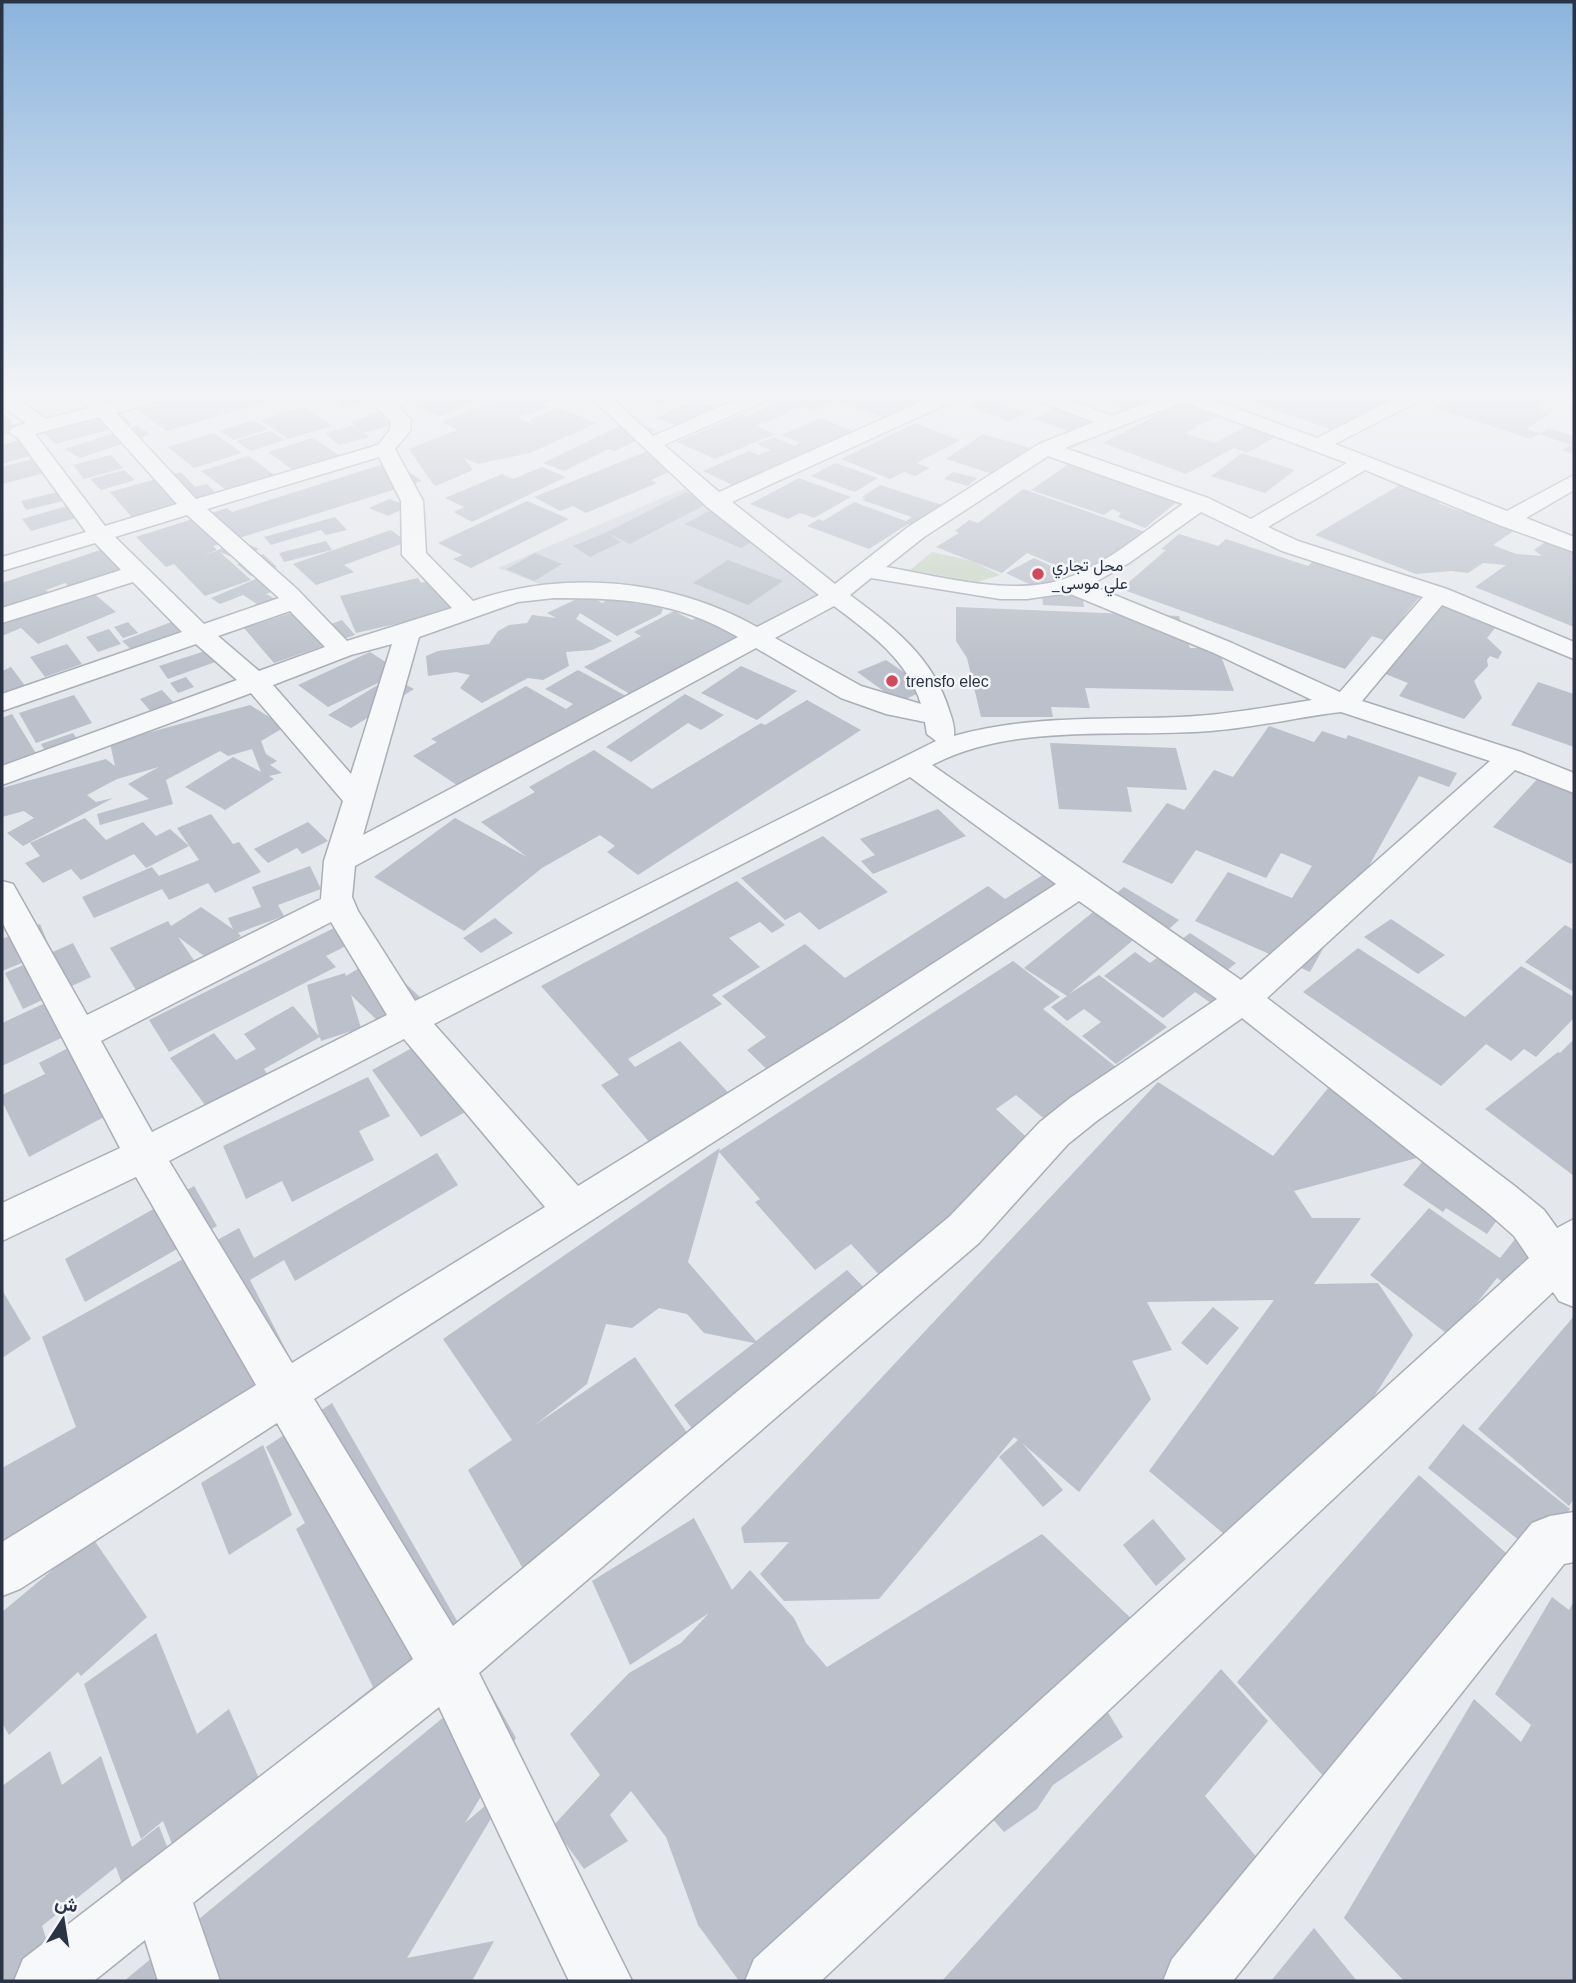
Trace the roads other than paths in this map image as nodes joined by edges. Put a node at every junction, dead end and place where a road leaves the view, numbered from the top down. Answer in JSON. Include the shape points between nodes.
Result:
{"nodes":[{"id":1,"x":56,"y":484,"type":"edge"},
{"id":2,"x":170,"y":484,"type":"edge"},
{"id":3,"x":272,"y":484,"type":"edge"},
{"id":4,"x":403,"y":484,"type":"edge"},
{"id":5,"x":696,"y":484,"type":"edge"},
{"id":6,"x":756,"y":484,"type":"edge"},
{"id":7,"x":990,"y":484,"type":"edge"},
{"id":8,"x":1146,"y":484,"type":"edge"},
{"id":9,"x":1327,"y":484,"type":"edge"},
{"id":10,"x":1417,"y":484,"type":"edge"},
{"id":11,"x":1570,"y":484,"type":"edge"},
{"id":12,"x":715,"y":502,"type":"junction"},
{"id":13,"x":1200,"y":503,"type":"junction"},
{"id":14,"x":192,"y":508,"type":"junction"},
{"id":15,"x":1507,"y":520,"type":"junction"},
{"id":16,"x":1251,"y":528,"type":"junction"},
{"id":17,"x":100,"y":535,"type":"junction"},
{"id":18,"x":1574,"y":545,"type":"edge"},
{"id":19,"x":9,"y":555,"type":"edge"},
{"id":20,"x":870,"y":571,"type":"junction"},
{"id":21,"x":137,"y":573,"type":"junction"},
{"id":22,"x":1070,"y":585,"type":"junction"},
{"id":23,"x":1438,"y":594,"type":"junction"},
{"id":24,"x":834,"y":596,"type":"junction"},
{"id":25,"x":295,"y":601,"type":"junction"},
{"id":26,"x":469,"y":611,"type":"junction"},
{"id":27,"x":2,"y":616,"type":"edge"},
{"id":28,"x":408,"y":632,"type":"junction"},
{"id":29,"x":199,"y":633,"type":"junction"},
{"id":30,"x":759,"y":638,"type":"junction"},
{"id":31,"x":342,"y":650,"type":"junction"},
{"id":32,"x":1574,"y":651,"type":"edge"},
{"id":33,"x":257,"y":682,"type":"junction"},
{"id":34,"x":2,"y":703,"type":"edge"},
{"id":35,"x":1343,"y":704,"type":"junction"},
{"id":36,"x":938,"y":716,"type":"junction"},
{"id":37,"x":943,"y":748,"type":"junction"},
{"id":38,"x":1511,"y":758,"type":"junction"},
{"id":39,"x":911,"y":764,"type":"junction"},
{"id":40,"x":2,"y":776,"type":"edge"},
{"id":41,"x":1574,"y":784,"type":"edge"},
{"id":42,"x":358,"y":800,"type":"junction"},
{"id":43,"x":340,"y":861,"type":"junction"},
{"id":44,"x":1079,"y":886,"type":"junction"},
{"id":45,"x":339,"y":904,"type":"junction"},
{"id":46,"x":6,"y":908,"type":"edge"},
{"id":47,"x":1243,"y":999,"type":"junction"},
{"id":48,"x":409,"y":1020,"type":"junction"},
{"id":49,"x":80,"y":1035,"type":"junction"},
{"id":50,"x":144,"y":1155,"type":"junction"},
{"id":51,"x":572,"y":1209,"type":"junction"},
{"id":52,"x":2,"y":1223,"type":"edge"},
{"id":53,"x":1568,"y":1262,"type":"edge"},
{"id":54,"x":284,"y":1394,"type":"junction"},
{"id":55,"x":1574,"y":1538,"type":"edge"},
{"id":56,"x":2,"y":1571,"type":"edge"},
{"id":57,"x":447,"y":1666,"type":"junction"},
{"id":58,"x":159,"y":1891,"type":"junction"},
{"id":59,"x":46,"y":1981,"type":"edge"},
{"id":60,"x":189,"y":1981,"type":"edge"},
{"id":61,"x":601,"y":1981,"type":"edge"},
{"id":62,"x":776,"y":1981,"type":"edge"},
{"id":63,"x":1194,"y":1981,"type":"edge"}],
"edges":[{"from":1,"to":17,"type":"street"},
{"from":2,"to":14,"type":"street"},
{"from":3,"to":14,"type":"street"},
{"from":4,"to":26,"type":"street","via":[[412,501],[414,555]]},
{"from":5,"to":12,"type":"street"},
{"from":6,"to":12,"type":"street"},
{"from":7,"to":20,"type":"street","via":[[916,532]]},
{"from":8,"to":13,"type":"street"},
{"from":9,"to":16,"type":"street"},
{"from":10,"to":15,"type":"street"},
{"from":11,"to":15,"type":"street"},
{"from":12,"to":24,"type":"street"},
{"from":13,"to":16,"type":"street"},
{"from":13,"to":22,"type":"street"},
{"from":14,"to":17,"type":"street"},
{"from":14,"to":25,"type":"street"},
{"from":15,"to":18,"type":"street"},
{"from":16,"to":23,"type":"street","via":[[1290,546]]},
{"from":17,"to":19,"type":"street"},
{"from":17,"to":21,"type":"street"},
{"from":20,"to":22,"type":"street","via":[[994,591],[1043,591]]},
{"from":20,"to":24,"type":"street"},
{"from":21,"to":27,"type":"street"},
{"from":21,"to":29,"type":"street"},
{"from":22,"to":35,"type":"street"},
{"from":23,"to":32,"type":"street"},
{"from":23,"to":35,"type":"street"},
{"from":24,"to":30,"type":"street"},
{"from":24,"to":36,"type":"street","via":[[912,660]]},
{"from":25,"to":29,"type":"street"},
{"from":25,"to":31,"type":"street"},
{"from":26,"to":28,"type":"street"},
{"from":26,"to":30,"type":"street","via":[[514,595],[629,592],[674,600]]},
{"from":28,"to":31,"type":"street"},
{"from":28,"to":42,"type":"street"},
{"from":29,"to":33,"type":"street"},
{"from":29,"to":34,"type":"street"},
{"from":30,"to":36,"type":"street","via":[[851,692]]},
{"from":30,"to":43,"type":"street"},
{"from":31,"to":33,"type":"street"},
{"from":33,"to":40,"type":"street"},
{"from":33,"to":42,"type":"street"},
{"from":35,"to":37,"type":"street","via":[[1212,723],[989,734]]},
{"from":35,"to":38,"type":"street"},
{"from":36,"to":37,"type":"street"},
{"from":37,"to":39,"type":"street"},
{"from":38,"to":41,"type":"street"},
{"from":38,"to":47,"type":"street"},
{"from":39,"to":44,"type":"street"},
{"from":39,"to":48,"type":"street"},
{"from":42,"to":43,"type":"street"},
{"from":43,"to":45,"type":"street"},
{"from":44,"to":47,"type":"street"},
{"from":44,"to":51,"type":"street"},
{"from":45,"to":48,"type":"street"},
{"from":45,"to":49,"type":"street"},
{"from":46,"to":49,"type":"street"},
{"from":47,"to":53,"type":"street","via":[[1502,1200]]},
{"from":47,"to":57,"type":"street","via":[[1054,1133],[964,1230]]},
{"from":48,"to":50,"type":"street"},
{"from":48,"to":51,"type":"street"},
{"from":49,"to":50,"type":"street"},
{"from":50,"to":52,"type":"street"},
{"from":50,"to":54,"type":"street"},
{"from":51,"to":54,"type":"street"},
{"from":53,"to":62,"type":"street"},
{"from":54,"to":56,"type":"street"},
{"from":54,"to":57,"type":"street"},
{"from":55,"to":63,"type":"street","via":[[1550,1541]]},
{"from":57,"to":58,"type":"street"},
{"from":57,"to":61,"type":"street"},
{"from":58,"to":59,"type":"street"},
{"from":58,"to":60,"type":"street"}]}
